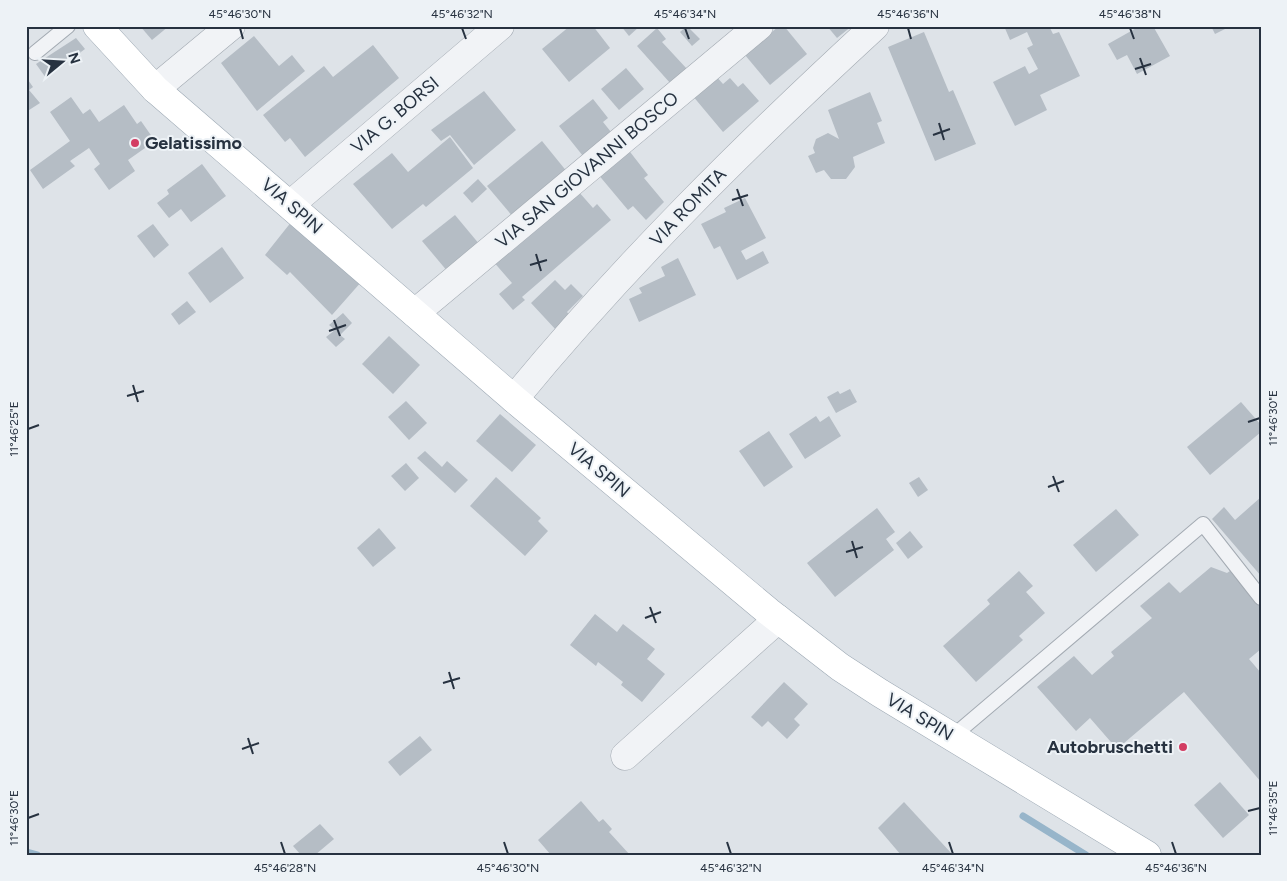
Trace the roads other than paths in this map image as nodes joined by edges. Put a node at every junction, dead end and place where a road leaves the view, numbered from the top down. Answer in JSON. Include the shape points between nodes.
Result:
{"nodes":[{"id":1,"x":68,"y":26,"type":"edge"},
{"id":2,"x":97,"y":26,"type":"edge"},
{"id":3,"x":231,"y":26,"type":"edge"},
{"id":4,"x":500,"y":26,"type":"edge"},
{"id":5,"x":759,"y":26,"type":"edge"},
{"id":6,"x":875,"y":26,"type":"edge"},
{"id":7,"x":35,"y":54,"type":"dead end"},
{"id":8,"x":155,"y":89,"type":"junction"},
{"id":9,"x":291,"y":204,"type":"junction"},
{"id":10,"x":415,"y":314,"type":"junction"},
{"id":11,"x":514,"y":399,"type":"junction"},
{"id":12,"x":1261,"y":598,"type":"edge"},
{"id":13,"x":778,"y":619,"type":"junction"},
{"id":14,"x":952,"y":737,"type":"junction"},
{"id":15,"x":625,"y":756,"type":"dead end"},
{"id":16,"x":1147,"y":855,"type":"edge"}],
"edges":[{"from":1,"to":7,"type":"lane"},
{"from":2,"to":8,"type":"main road","name":"VIA SPIN"},
{"from":3,"to":8,"type":"street"},
{"from":4,"to":9,"type":"street","name":"VIA G. BORSI"},
{"from":5,"to":10,"type":"street","name":"VIA SAN GIOVANNI BOSCO"},
{"from":6,"to":11,"type":"street","name":"VIA ROMITA","via":[[649,247]]},
{"from":8,"to":9,"type":"main road","name":"VIA SPIN"},
{"from":9,"to":10,"type":"main road","name":"VIA SPIN"},
{"from":10,"to":11,"type":"main road","name":"VIA SPIN"},
{"from":11,"to":13,"type":"main road","name":"VIA SPIN"},
{"from":12,"to":14,"type":"lane","via":[[1203,524]]},
{"from":13,"to":14,"type":"main road","name":"VIA SPIN","via":[[848,672]]},
{"from":13,"to":15,"type":"street"},
{"from":14,"to":16,"type":"main road","name":"VIA SPIN"}]}
